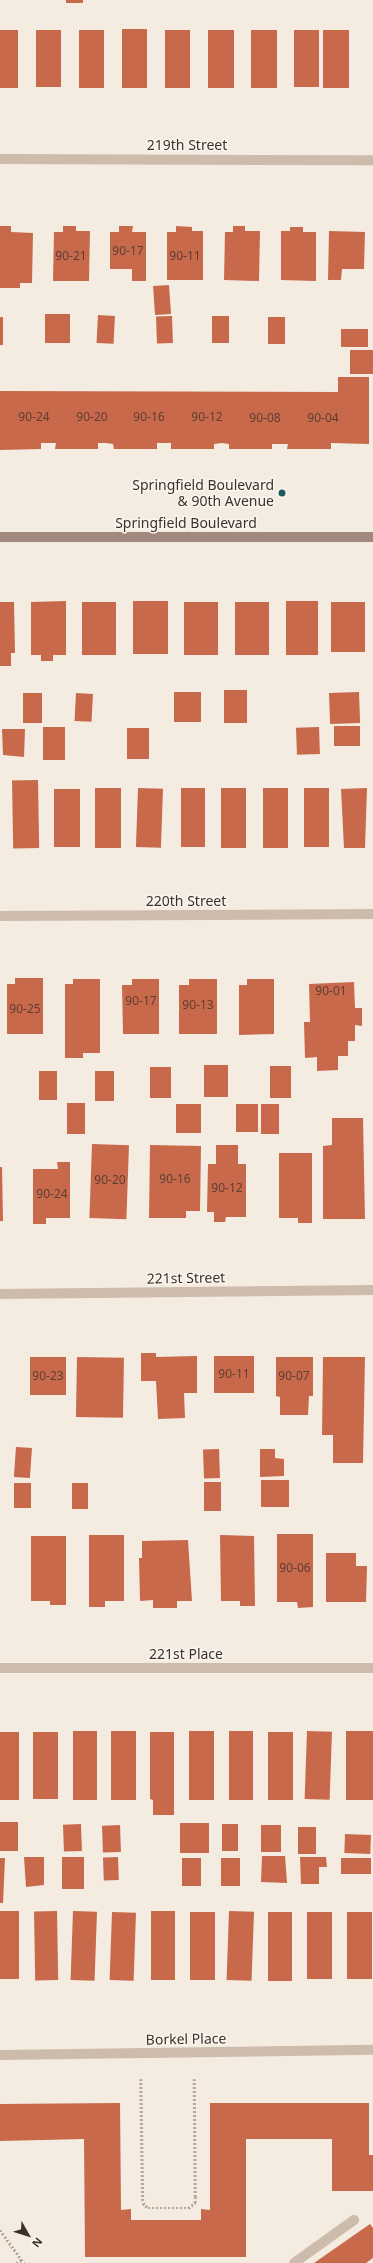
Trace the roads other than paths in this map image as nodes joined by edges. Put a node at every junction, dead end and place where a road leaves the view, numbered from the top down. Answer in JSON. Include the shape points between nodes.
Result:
{"nodes":[{"id":1,"x":0,"y":159,"type":"edge"},
{"id":2,"x":373,"y":160,"type":"edge"},
{"id":3,"x":0,"y":537,"type":"edge"},
{"id":4,"x":373,"y":537,"type":"edge"},
{"id":5,"x":373,"y":914,"type":"edge"},
{"id":6,"x":0,"y":916,"type":"edge"},
{"id":7,"x":373,"y":1290,"type":"edge"},
{"id":8,"x":0,"y":1294,"type":"edge"},
{"id":9,"x":0,"y":1668,"type":"edge"},
{"id":10,"x":373,"y":1668,"type":"edge"},
{"id":11,"x":373,"y":2050,"type":"edge"},
{"id":12,"x":0,"y":2055,"type":"edge"},
{"id":13,"x":354,"y":2220,"type":"dead end"},
{"id":14,"x":294,"y":2263,"type":"edge"}],
"edges":[{"from":1,"to":2,"type":"street","name":"219th Street"},
{"from":3,"to":4,"type":"main road","name":"Springfield Boulevard"},
{"from":5,"to":6,"type":"street","name":"220th Street"},
{"from":7,"to":8,"type":"street","name":"221st Street"},
{"from":9,"to":10,"type":"street","name":"221st Place"},
{"from":11,"to":12,"type":"street","name":"Borkel Place"},
{"from":13,"to":14,"type":"street"}]}
